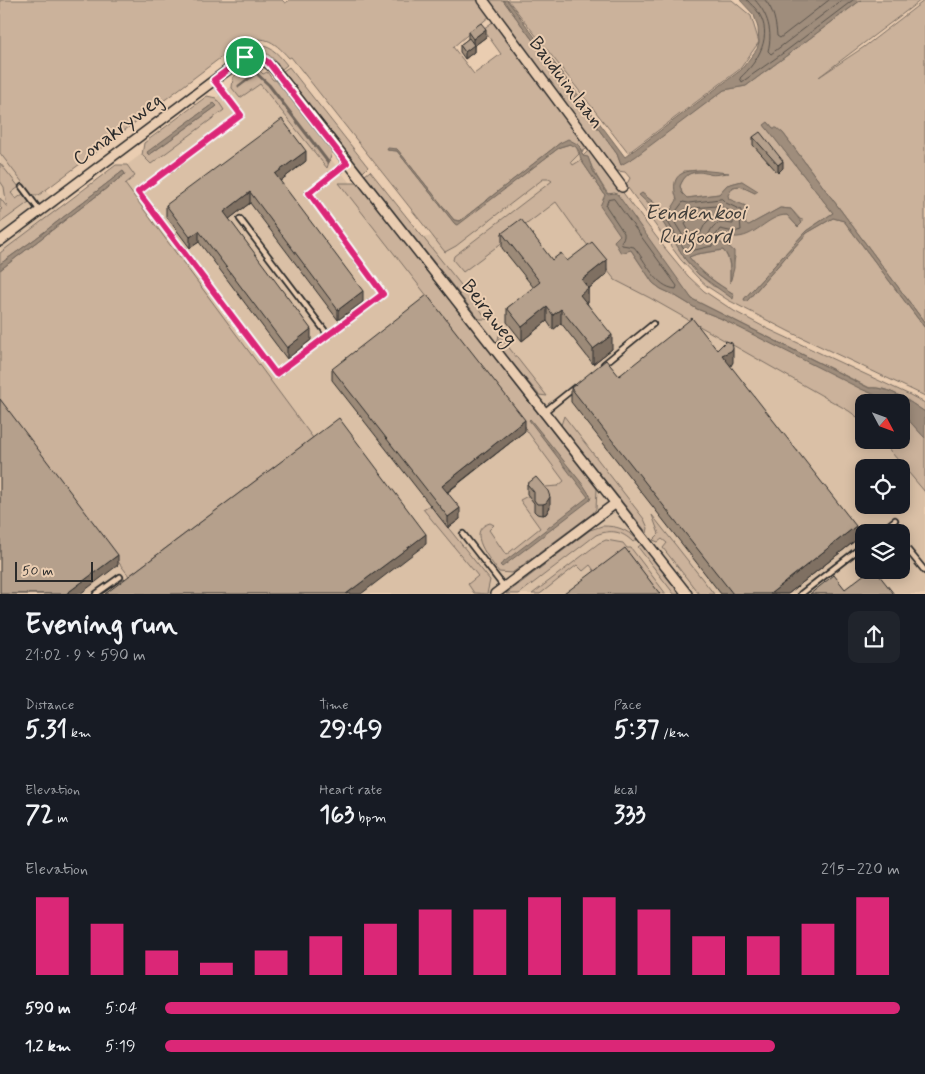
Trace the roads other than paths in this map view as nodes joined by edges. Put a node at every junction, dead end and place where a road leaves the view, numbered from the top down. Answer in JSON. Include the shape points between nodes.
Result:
{"nodes":[{"id":1,"x":483,"y":0,"type":"edge"},
{"id":2,"x":260,"y":57,"type":"joint"},
{"id":3,"x":214,"y":80,"type":"junction"},
{"id":4,"x":347,"y":163,"type":"junction"},
{"id":5,"x":22,"y":187,"type":"dead end"},
{"id":6,"x":622,"y":187,"type":"dead end"},
{"id":7,"x":40,"y":211,"type":"junction"},
{"id":8,"x":240,"y":219,"type":"dead end"},
{"id":9,"x":0,"y":240,"type":"edge"},
{"id":10,"x":653,"y":324,"type":"dead end"},
{"id":11,"x":328,"y":335,"type":"junction"},
{"id":12,"x":599,"y":368,"type":"edge"},
{"id":13,"x":576,"y":387,"type":"edge"},
{"id":14,"x":544,"y":412,"type":"junction"},
{"id":15,"x":616,"y":503,"type":"junction"},
{"id":16,"x":895,"y":520,"type":"dead end"},
{"id":17,"x":890,"y":524,"type":"edge"},
{"id":18,"x":463,"y":534,"type":"dead end"},
{"id":19,"x":855,"y":552,"type":"edge"},
{"id":20,"x":910,"y":553,"type":"edge"},
{"id":21,"x":925,"y":571,"type":"edge"},
{"id":22,"x":120,"y":576,"type":"dead end"},
{"id":23,"x":504,"y":587,"type":"junction"},
{"id":24,"x":96,"y":594,"type":"edge"},
{"id":25,"x":495,"y":594,"type":"edge"},
{"id":26,"x":687,"y":594,"type":"edge"},
{"id":27,"x":802,"y":594,"type":"edge"}],
"edges":[{"from":1,"to":6,"type":"street","name":"Bauduinlaan"},
{"from":2,"to":3,"type":"street","name":"Conakryweg","via":[[245,57]]},
{"from":2,"to":4,"type":"street","name":"Beiraweg","via":[[273,68]]},
{"from":3,"to":7,"type":"street","name":"Conakryweg"},
{"from":3,"to":11,"type":"lane","via":[[241,115],[138,192],[276,374]]},
{"from":4,"to":11,"type":"lane","via":[[309,193],[383,294]]},
{"from":4,"to":14,"type":"street","name":"Beiraweg"},
{"from":5,"to":7,"type":"lane"},
{"from":7,"to":9,"type":"street","name":"Conakryweg"},
{"from":8,"to":11,"type":"lane"},
{"from":10,"to":12,"type":"lane"},
{"from":13,"to":14,"type":"lane"},
{"from":14,"to":15,"type":"street","name":"Beiraweg"},
{"from":15,"to":23,"type":"street"},
{"from":15,"to":26,"type":"street","name":"Beiraweg"},
{"from":16,"to":17,"type":"lane"},
{"from":18,"to":23,"type":"lane"},
{"from":19,"to":27,"type":"lane"},
{"from":20,"to":21,"type":"lane"},
{"from":22,"to":24,"type":"lane"},
{"from":23,"to":25,"type":"street"}]}
